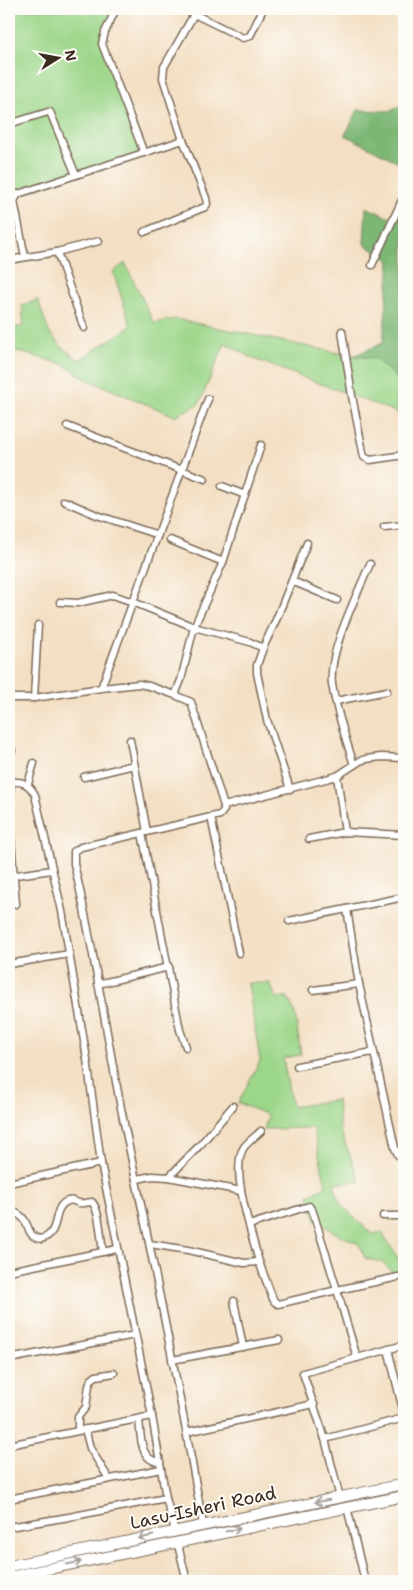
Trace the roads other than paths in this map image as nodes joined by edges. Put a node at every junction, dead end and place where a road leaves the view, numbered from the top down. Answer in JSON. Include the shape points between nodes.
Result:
{"nodes":[{"id":1,"x":116,"y":9,"type":"edge"},
{"id":2,"x":262,"y":9,"type":"edge"},
{"id":3,"x":195,"y":11,"type":"edge"},
{"id":4,"x":9,"y":124,"type":"edge"},
{"id":5,"x":183,"y":140,"type":"junction"},
{"id":6,"x":144,"y":153,"type":"junction"},
{"id":7,"x":76,"y":175,"type":"junction"},
{"id":8,"x":404,"y":196,"type":"edge"},
{"id":9,"x":144,"y":232,"type":"dead end"},
{"id":10,"x":99,"y":241,"type":"dead end"},
{"id":11,"x":57,"y":252,"type":"junction"},
{"id":12,"x":25,"y":257,"type":"junction"},
{"id":13,"x":9,"y":260,"type":"edge"},
{"id":14,"x":372,"y":265,"type":"dead end"},
{"id":15,"x":84,"y":328,"type":"dead end"},
{"id":16,"x":342,"y":331,"type":"dead end"},
{"id":17,"x":208,"y":399,"type":"dead end"},
{"id":18,"x":67,"y":426,"type":"dead end"},
{"id":19,"x":261,"y":445,"type":"dead end"},
{"id":20,"x":404,"y":455,"type":"edge"},
{"id":21,"x":181,"y":470,"type":"junction"},
{"id":22,"x":205,"y":479,"type":"dead end"},
{"id":23,"x":222,"y":486,"type":"dead end"},
{"id":24,"x":245,"y":495,"type":"junction"},
{"id":25,"x":64,"y":501,"type":"dead end"},
{"id":26,"x":404,"y":525,"type":"edge"},
{"id":27,"x":384,"y":527,"type":"dead end"},
{"id":28,"x":158,"y":535,"type":"junction"},
{"id":29,"x":170,"y":540,"type":"dead end"},
{"id":30,"x":307,"y":543,"type":"dead end"},
{"id":31,"x":223,"y":562,"type":"junction"},
{"id":32,"x":370,"y":564,"type":"dead end"},
{"id":33,"x":292,"y":581,"type":"junction"},
{"id":34,"x":337,"y":600,"type":"dead end"},
{"id":35,"x":60,"y":602,"type":"dead end"},
{"id":36,"x":133,"y":602,"type":"junction"},
{"id":37,"x":38,"y":625,"type":"dead end"},
{"id":38,"x":194,"y":627,"type":"junction"},
{"id":39,"x":263,"y":648,"type":"junction"},
{"id":40,"x":101,"y":688,"type":"junction"},
{"id":41,"x":387,"y":691,"type":"dead end"},
{"id":42,"x":175,"y":695,"type":"junction"},
{"id":43,"x":9,"y":698,"type":"edge"},
{"id":44,"x":34,"y":698,"type":"junction"},
{"id":45,"x":336,"y":701,"type":"junction"},
{"id":46,"x":130,"y":740,"type":"dead end"},
{"id":47,"x":9,"y":741,"type":"edge"},
{"id":48,"x":12,"y":751,"type":"dead end"},
{"id":49,"x":404,"y":758,"type":"edge"},
{"id":50,"x":34,"y":763,"type":"dead end"},
{"id":51,"x":134,"y":765,"type":"junction"},
{"id":52,"x":354,"y":765,"type":"junction"},
{"id":53,"x":337,"y":776,"type":"junction"},
{"id":54,"x":84,"y":777,"type":"dead end"},
{"id":55,"x":10,"y":781,"type":"edge"},
{"id":56,"x":28,"y":784,"type":"junction"},
{"id":57,"x":290,"y":789,"type":"junction"},
{"id":58,"x":9,"y":803,"type":"edge"},
{"id":59,"x":224,"y":806,"type":"junction"},
{"id":60,"x":9,"y":814,"type":"edge"},
{"id":61,"x":211,"y":816,"type":"junction"},
{"id":62,"x":345,"y":832,"type":"junction"},
{"id":63,"x":144,"y":833,"type":"junction"},
{"id":64,"x":404,"y":834,"type":"edge"},
{"id":65,"x":309,"y":839,"type":"dead end"},
{"id":66,"x":52,"y":870,"type":"junction"},
{"id":67,"x":12,"y":876,"type":"edge"},
{"id":68,"x":404,"y":897,"type":"edge"},
{"id":69,"x":16,"y":904,"type":"dead end"},
{"id":70,"x":347,"y":910,"type":"junction"},
{"id":71,"x":289,"y":921,"type":"dead end"},
{"id":72,"x":239,"y":953,"type":"dead end"},
{"id":73,"x":69,"y":954,"type":"junction"},
{"id":74,"x":9,"y":964,"type":"edge"},
{"id":75,"x":169,"y":967,"type":"junction"},
{"id":76,"x":98,"y":984,"type":"junction"},
{"id":77,"x":359,"y":984,"type":"junction"},
{"id":78,"x":313,"y":990,"type":"dead end"},
{"id":79,"x":186,"y":1047,"type":"dead end"},
{"id":80,"x":374,"y":1052,"type":"junction"},
{"id":81,"x":297,"y":1066,"type":"dead end"},
{"id":82,"x":233,"y":1106,"type":"dead end"},
{"id":83,"x":261,"y":1131,"type":"dead end"},
{"id":84,"x":404,"y":1158,"type":"edge"},
{"id":85,"x":100,"y":1163,"type":"junction"},
{"id":86,"x":169,"y":1177,"type":"junction"},
{"id":87,"x":137,"y":1179,"type":"junction"},
{"id":88,"x":9,"y":1183,"type":"edge"},
{"id":89,"x":241,"y":1191,"type":"junction"},
{"id":90,"x":9,"y":1209,"type":"edge"},
{"id":91,"x":383,"y":1216,"type":"dead end"},
{"id":92,"x":404,"y":1216,"type":"edge"},
{"id":93,"x":250,"y":1225,"type":"junction"},
{"id":94,"x":150,"y":1244,"type":"junction"},
{"id":95,"x":117,"y":1249,"type":"junction"},
{"id":96,"x":103,"y":1252,"type":"junction"},
{"id":97,"x":259,"y":1262,"type":"junction"},
{"id":98,"x":9,"y":1271,"type":"edge"},
{"id":99,"x":403,"y":1276,"type":"dead end"},
{"id":100,"x":337,"y":1290,"type":"junction"},
{"id":101,"x":234,"y":1301,"type":"dead end"},
{"id":102,"x":135,"y":1335,"type":"junction"},
{"id":103,"x":279,"y":1340,"type":"dead end"},
{"id":104,"x":404,"y":1345,"type":"edge"},
{"id":105,"x":244,"y":1347,"type":"junction"},
{"id":106,"x":388,"y":1349,"type":"junction"},
{"id":107,"x":357,"y":1358,"type":"junction"},
{"id":108,"x":9,"y":1359,"type":"edge"},
{"id":109,"x":172,"y":1360,"type":"junction"},
{"id":110,"x":114,"y":1372,"type":"dead end"},
{"id":111,"x":314,"y":1404,"type":"junction"},
{"id":112,"x":404,"y":1414,"type":"edge"},
{"id":113,"x":152,"y":1416,"type":"junction"},
{"id":114,"x":404,"y":1418,"type":"edge"},
{"id":115,"x":139,"y":1419,"type":"junction"},
{"id":116,"x":9,"y":1428,"type":"edge"},
{"id":117,"x":81,"y":1429,"type":"junction"},
{"id":118,"x":187,"y":1432,"type":"junction"},
{"id":119,"x":325,"y":1439,"type":"junction"},
{"id":120,"x":10,"y":1445,"type":"edge"},
{"id":121,"x":160,"y":1466,"type":"junction"},
{"id":122,"x":110,"y":1479,"type":"junction"},
{"id":123,"x":404,"y":1484,"type":"edge"},
{"id":124,"x":404,"y":1496,"type":"edge"},
{"id":125,"x":166,"y":1498,"type":"junction"},
{"id":126,"x":340,"y":1498,"type":"junction"},
{"id":127,"x":9,"y":1499,"type":"edge"},
{"id":128,"x":347,"y":1507,"type":"junction"},
{"id":129,"x":202,"y":1525,"type":"junction"},
{"id":130,"x":9,"y":1526,"type":"edge"},
{"id":131,"x":176,"y":1536,"type":"junction"},
{"id":132,"x":97,"y":1547,"type":"junction"},
{"id":133,"x":99,"y":1558,"type":"junction"},
{"id":134,"x":9,"y":1566,"type":"edge"},
{"id":135,"x":9,"y":1577,"type":"edge"},
{"id":136,"x":186,"y":1581,"type":"edge"},
{"id":137,"x":365,"y":1581,"type":"edge"}],
"edges":[{"from":1,"to":6,"type":"street","via":[[102,44]]},
{"from":2,"to":3,"type":"street","via":[[247,38]]},
{"from":3,"to":5,"type":"street","via":[[163,72]]},
{"from":4,"to":7,"type":"street","via":[[50,112]]},
{"from":5,"to":6,"type":"street"},
{"from":5,"to":9,"type":"street","via":[[207,206]]},
{"from":6,"to":7,"type":"street"},
{"from":7,"to":12,"type":"street","via":[[15,197]]},
{"from":8,"to":14,"type":"street"},
{"from":10,"to":11,"type":"street"},
{"from":11,"to":12,"type":"street"},
{"from":11,"to":15,"type":"street"},
{"from":12,"to":13,"type":"street"},
{"from":16,"to":20,"type":"street","via":[[364,457],[370,460]]},
{"from":17,"to":21,"type":"street"},
{"from":18,"to":21,"type":"street"},
{"from":19,"to":24,"type":"street"},
{"from":21,"to":22,"type":"street"},
{"from":21,"to":28,"type":"street"},
{"from":23,"to":24,"type":"street"},
{"from":24,"to":31,"type":"street"},
{"from":25,"to":28,"type":"street"},
{"from":26,"to":27,"type":"street"},
{"from":28,"to":36,"type":"street"},
{"from":29,"to":31,"type":"street"},
{"from":30,"to":33,"type":"street"},
{"from":31,"to":38,"type":"street"},
{"from":32,"to":45,"type":"street","via":[[335,655],[332,684]]},
{"from":33,"to":34,"type":"street"},
{"from":33,"to":39,"type":"street"},
{"from":35,"to":36,"type":"street","via":[[78,603],[112,595]]},
{"from":36,"to":38,"type":"street"},
{"from":36,"to":40,"type":"street"},
{"from":37,"to":44,"type":"street"},
{"from":38,"to":39,"type":"street"},
{"from":38,"to":42,"type":"street"},
{"from":39,"to":57,"type":"street","via":[[257,673],[267,720]]},
{"from":40,"to":42,"type":"street","via":[[139,684]]},
{"from":40,"to":44,"type":"street"},
{"from":41,"to":45,"type":"street"},
{"from":42,"to":59,"type":"street","via":[[191,702]]},
{"from":43,"to":44,"type":"street"},
{"from":45,"to":52,"type":"street"},
{"from":46,"to":51,"type":"street"},
{"from":47,"to":48,"type":"street"},
{"from":49,"to":52,"type":"street","via":[[366,759]]},
{"from":50,"to":56,"type":"street"},
{"from":51,"to":54,"type":"street"},
{"from":51,"to":63,"type":"street"},
{"from":52,"to":53,"type":"street"},
{"from":53,"to":57,"type":"street"},
{"from":53,"to":62,"type":"street"},
{"from":55,"to":56,"type":"street"},
{"from":55,"to":58,"type":"street"},
{"from":56,"to":66,"type":"street","via":[[35,795]]},
{"from":57,"to":59,"type":"street"},
{"from":59,"to":61,"type":"street","via":[[222,812]]},
{"from":60,"to":67,"type":"street"},
{"from":61,"to":63,"type":"street"},
{"from":61,"to":72,"type":"street"},
{"from":62,"to":64,"type":"street"},
{"from":62,"to":65,"type":"street"},
{"from":63,"to":75,"type":"street"},
{"from":63,"to":76,"type":"street","via":[[78,847],[74,851]]},
{"from":66,"to":67,"type":"street"},
{"from":66,"to":73,"type":"street"},
{"from":67,"to":69,"type":"street"},
{"from":68,"to":70,"type":"street"},
{"from":70,"to":71,"type":"street"},
{"from":70,"to":77,"type":"street"},
{"from":73,"to":74,"type":"street"},
{"from":73,"to":85,"type":"street","via":[[88,1059]]},
{"from":75,"to":76,"type":"street"},
{"from":75,"to":79,"type":"street"},
{"from":76,"to":87,"type":"street"},
{"from":77,"to":78,"type":"street"},
{"from":77,"to":80,"type":"street"},
{"from":80,"to":81,"type":"street"},
{"from":80,"to":84,"type":"street","via":[[395,1148]]},
{"from":82,"to":86,"type":"street"},
{"from":83,"to":89,"type":"street","via":[[243,1148]]},
{"from":85,"to":88,"type":"street"},
{"from":85,"to":95,"type":"street"},
{"from":86,"to":87,"type":"street"},
{"from":86,"to":89,"type":"street"},
{"from":87,"to":94,"type":"street"},
{"from":89,"to":93,"type":"street"},
{"from":90,"to":96,"type":"street","via":[[23,1219],[32,1236],[41,1239],[50,1235],[62,1204],[72,1200],[92,1202],[97,1212]]},
{"from":91,"to":92,"type":"street"},
{"from":93,"to":97,"type":"street"},
{"from":93,"to":100,"type":"street","via":[[309,1206]]},
{"from":94,"to":97,"type":"street","via":[[244,1263]]},
{"from":94,"to":109,"type":"street"},
{"from":95,"to":96,"type":"street"},
{"from":95,"to":102,"type":"street"},
{"from":96,"to":98,"type":"street"},
{"from":97,"to":100,"type":"street","via":[[278,1304]]},
{"from":99,"to":100,"type":"street"},
{"from":100,"to":107,"type":"street"},
{"from":101,"to":105,"type":"street"},
{"from":102,"to":108,"type":"street"},
{"from":102,"to":113,"type":"street"},
{"from":103,"to":105,"type":"street"},
{"from":104,"to":106,"type":"street"},
{"from":105,"to":109,"type":"street"},
{"from":106,"to":107,"type":"street"},
{"from":106,"to":112,"type":"street"},
{"from":107,"to":111,"type":"street","via":[[303,1374]]},
{"from":109,"to":118,"type":"street"},
{"from":110,"to":117,"type":"street","via":[[91,1380],[86,1406],[78,1417]]},
{"from":111,"to":118,"type":"street"},
{"from":111,"to":119,"type":"street"},
{"from":113,"to":115,"type":"street"},
{"from":113,"to":121,"type":"street"},
{"from":114,"to":119,"type":"street"},
{"from":115,"to":117,"type":"street"},
{"from":115,"to":121,"type":"street","via":[[146,1456]]},
{"from":116,"to":120,"type":"street"},
{"from":117,"to":120,"type":"street"},
{"from":117,"to":122,"type":"street"},
{"from":118,"to":129,"type":"street"},
{"from":119,"to":126,"type":"street"},
{"from":121,"to":122,"type":"street"},
{"from":121,"to":125,"type":"street"},
{"from":122,"to":127,"type":"street"},
{"from":123,"to":126,"type":"main road","name":"Lasu-Isheri Road"},
{"from":124,"to":128,"type":"main road","name":"Lasu-Isheri Road"},
{"from":125,"to":130,"type":"street"},
{"from":125,"to":131,"type":"street"},
{"from":126,"to":129,"type":"main road","name":"Lasu-Isheri Road","one_way":true},
{"from":131,"to":128,"type":"main road","name":"Lasu-Isheri Road","one_way":true},
{"from":128,"to":137,"type":"street"},
{"from":129,"to":131,"type":"main road","name":"Lasu-Isheri Road"},
{"from":131,"to":132,"type":"main road","name":"Lasu-Isheri Road","one_way":true},
{"from":131,"to":133,"type":"main road","name":"Lasu-Isheri Road"},
{"from":131,"to":136,"type":"street"},
{"from":132,"to":133,"type":"main road"},
{"from":132,"to":134,"type":"main road","name":"Lasu-Isheri Road"},
{"from":135,"to":133,"type":"main road","name":"Lasu-Isheri Road","one_way":true}]}
